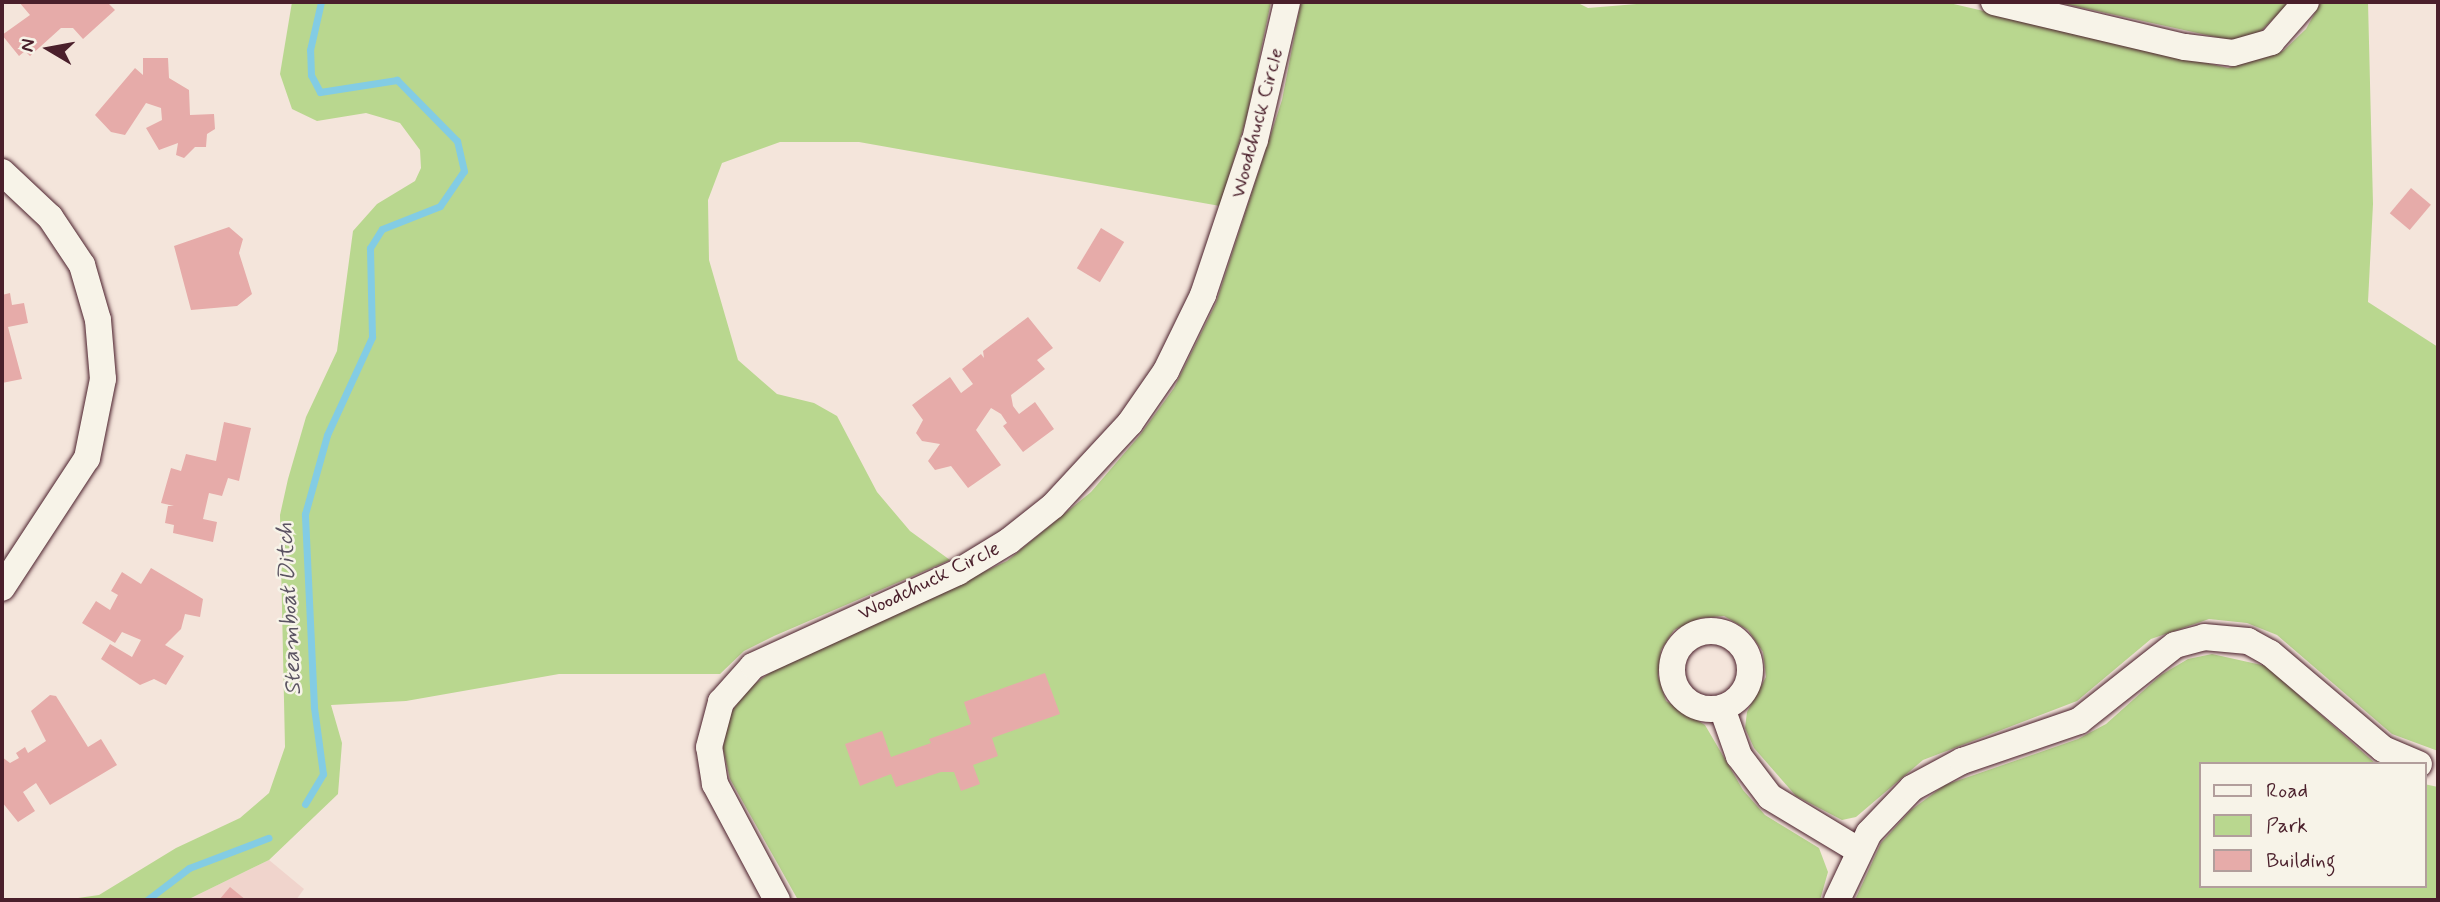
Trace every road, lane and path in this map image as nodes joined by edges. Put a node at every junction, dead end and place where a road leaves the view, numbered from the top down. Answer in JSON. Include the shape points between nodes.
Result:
{"nodes":[{"id":1,"x":1287,"y":2,"type":"edge"},
{"id":2,"x":1994,"y":2,"type":"edge"},
{"id":3,"x":2306,"y":2,"type":"edge"},
{"id":4,"x":2,"y":172,"type":"edge"},
{"id":5,"x":2,"y":588,"type":"edge"},
{"id":6,"x":1722,"y":708,"type":"dead end"},
{"id":7,"x":2414,"y":762,"type":"edge"},
{"id":8,"x":1858,"y":850,"type":"junction"},
{"id":9,"x":777,"y":900,"type":"edge"},
{"id":10,"x":1837,"y":900,"type":"edge"}],
"edges":[{"from":1,"to":9,"type":"street","name":"Woodchuck Circle","via":[[1255,140],[1203,295],[1166,371],[1130,423],[1053,506],[1009,541],[947,577],[771,655],[735,681],[722,702],[709,747],[715,784]]},
{"from":2,"to":3,"type":"street","via":[[2172,45],[2233,54],[2271,42]]},
{"from":4,"to":5,"type":"street","via":[[50,217],[82,265],[98,320],[103,379],[87,458]]},
{"from":6,"to":8,"type":"street","via":[[1739,756],[1770,797]]},
{"from":7,"to":8,"type":"street","via":[[2383,749],[2270,653],[2248,641],[2204,638],[2175,645],[2079,721],[1937,772],[1889,808]]},
{"from":8,"to":10,"type":"street"}]}
